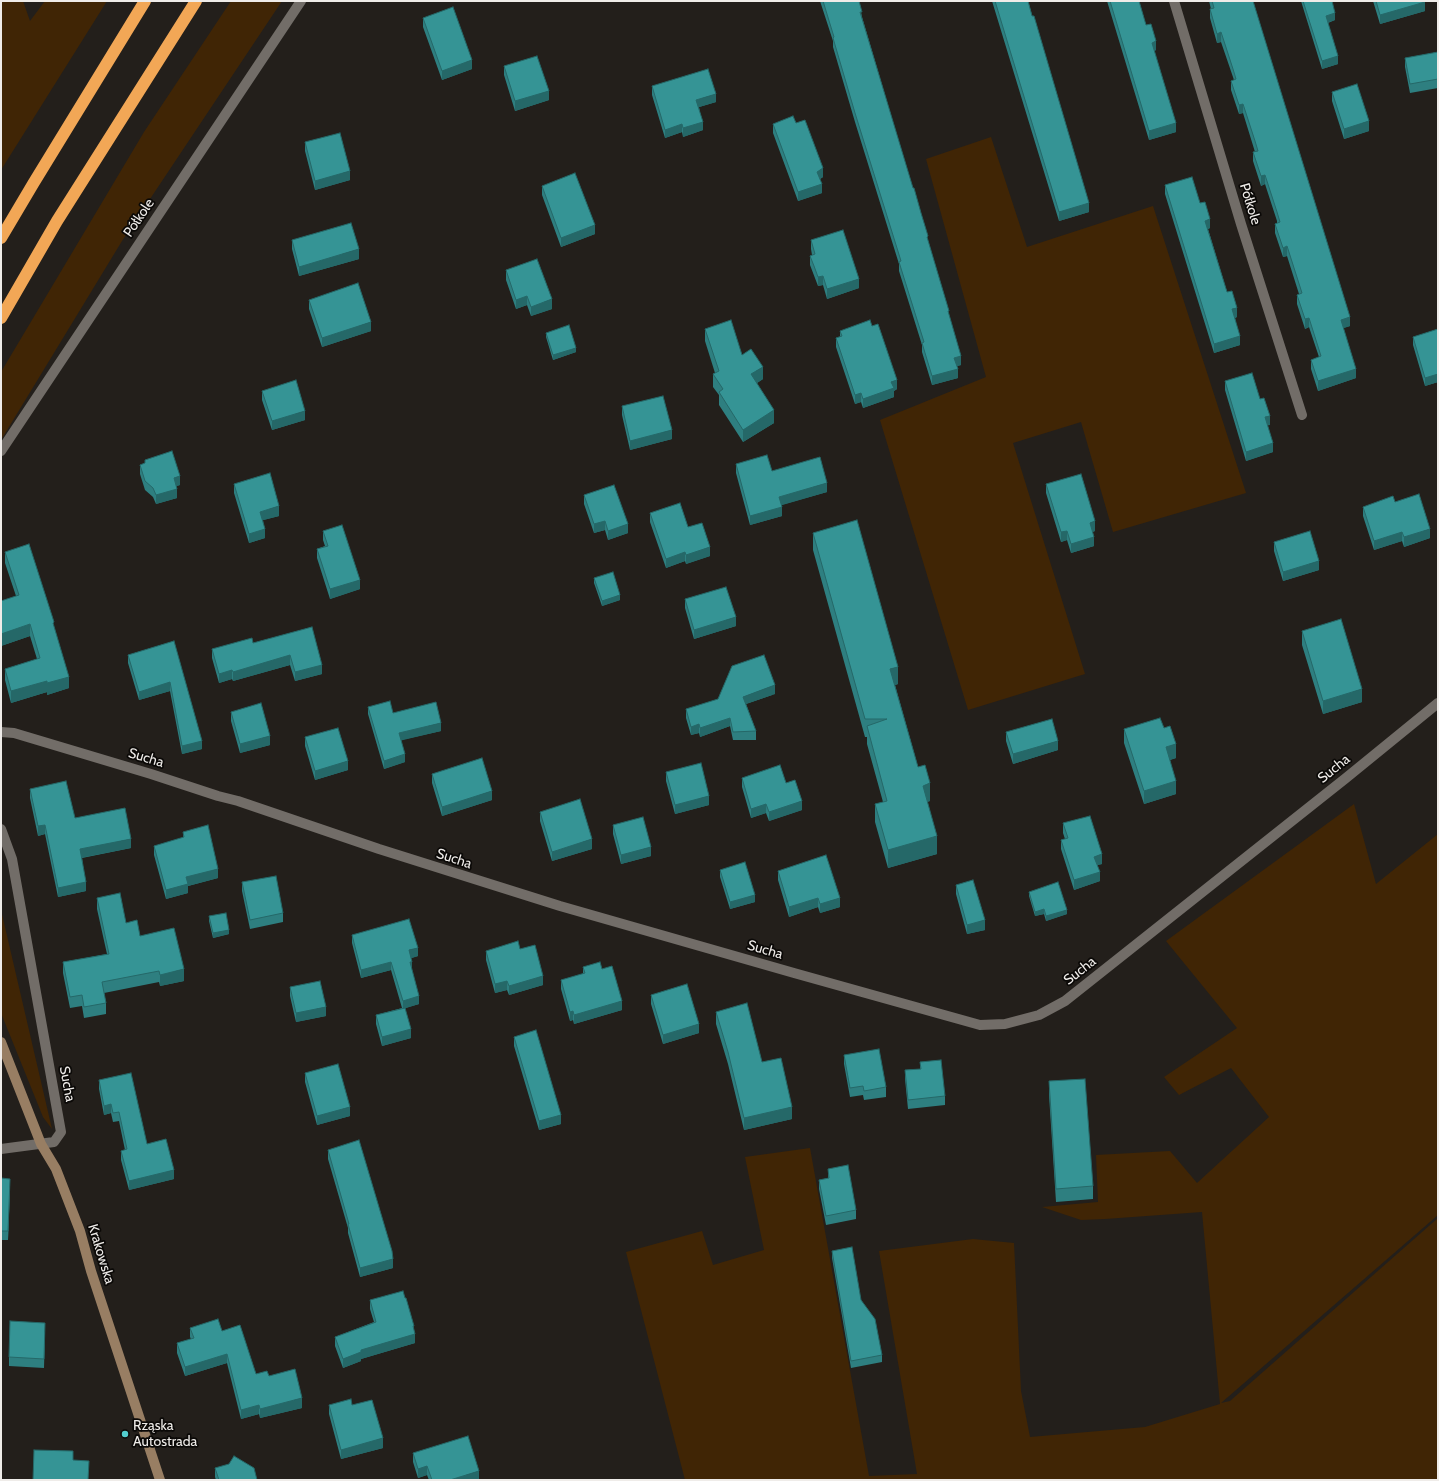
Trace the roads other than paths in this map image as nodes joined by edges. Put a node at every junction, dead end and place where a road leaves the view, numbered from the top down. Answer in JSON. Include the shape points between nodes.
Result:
{"nodes":[{"id":1,"x":145,"y":1,"type":"edge"},
{"id":2,"x":196,"y":1,"type":"edge"},
{"id":3,"x":301,"y":1,"type":"edge"},
{"id":4,"x":1174,"y":1,"type":"edge"},
{"id":5,"x":1,"y":238,"type":"edge"},
{"id":6,"x":1,"y":318,"type":"edge"},
{"id":7,"x":1302,"y":415,"type":"dead end"},
{"id":8,"x":1,"y":451,"type":"edge"},
{"id":9,"x":1438,"y":703,"type":"edge"},
{"id":10,"x":1,"y":732,"type":"edge"},
{"id":11,"x":1,"y":829,"type":"edge"},
{"id":12,"x":1,"y":1042,"type":"edge"},
{"id":13,"x":40,"y":1144,"type":"junction"},
{"id":14,"x":1,"y":1149,"type":"edge"},
{"id":15,"x":160,"y":1480,"type":"edge"}],
"edges":[{"from":1,"to":5,"type":"highway"},
{"from":2,"to":6,"type":"highway","via":[[57,221]]},
{"from":3,"to":8,"type":"street","name":"Półkole"},
{"from":4,"to":7,"type":"street","name":"Półkole"},
{"from":9,"to":10,"type":"street","name":"Sucha","via":[[1065,1000],[1039,1015],[1005,1024],[980,1025],[545,901],[238,801],[14,733]]},
{"from":11,"to":13,"type":"street","name":"Sucha","via":[[12,858],[61,1132],[54,1142]]},
{"from":12,"to":13,"type":"street","name":"Krakowska"},
{"from":13,"to":14,"type":"street","name":"Sucha"},
{"from":13,"to":15,"type":"street","name":"Krakowska","via":[[56,1169],[80,1231]]}]}
